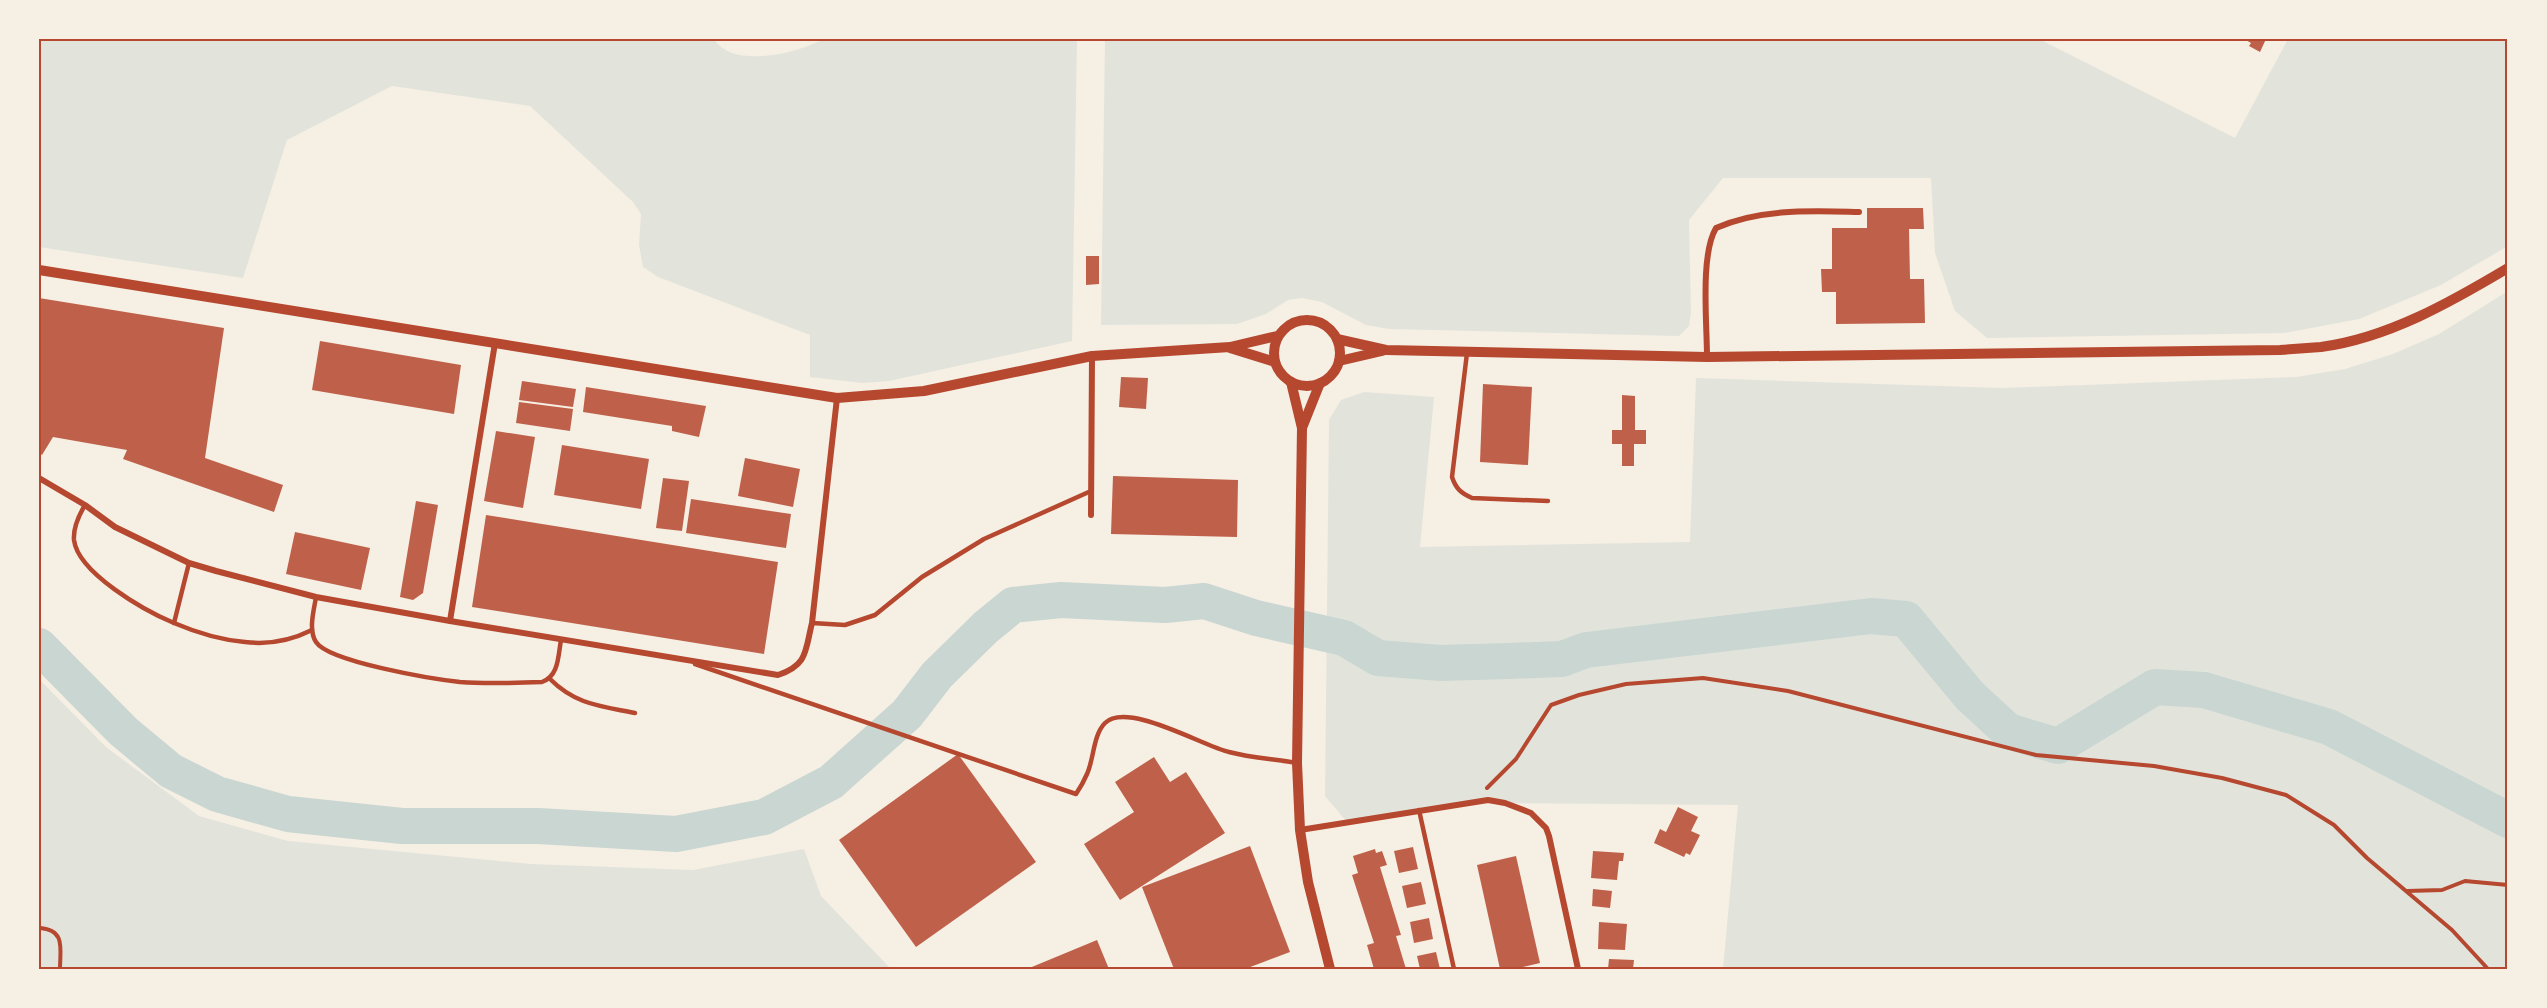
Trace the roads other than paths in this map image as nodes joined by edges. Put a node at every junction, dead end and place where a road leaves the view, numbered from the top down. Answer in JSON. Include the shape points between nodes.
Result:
{"nodes":[{"id":1,"x":1859,"y":212,"type":"dead end"},
{"id":2,"x":2508,"y":268,"type":"edge"},
{"id":3,"x":39,"y":270,"type":"edge"},
{"id":4,"x":1277,"y":336,"type":"junction"},
{"id":5,"x":1337,"y":339,"type":"junction"},
{"id":6,"x":495,"y":343,"type":"junction"},
{"id":7,"x":1230,"y":347,"type":"junction"},
{"id":8,"x":1386,"y":350,"type":"junction"},
{"id":9,"x":1467,"y":352,"type":"junction"},
{"id":10,"x":1092,"y":356,"type":"junction"},
{"id":11,"x":1707,"y":357,"type":"junction"},
{"id":12,"x":1275,"y":362,"type":"junction"},
{"id":13,"x":1339,"y":362,"type":"junction"},
{"id":14,"x":1291,"y":382,"type":"junction"},
{"id":15,"x":1320,"y":383,"type":"junction"},
{"id":16,"x":837,"y":398,"type":"junction"},
{"id":17,"x":1302,"y":428,"type":"junction"},
{"id":18,"x":39,"y":478,"type":"edge"},
{"id":19,"x":1091,"y":491,"type":"junction"},
{"id":20,"x":1548,"y":501,"type":"dead end"},
{"id":21,"x":85,"y":505,"type":"junction"},
{"id":22,"x":1091,"y":515,"type":"dead end"},
{"id":23,"x":189,"y":563,"type":"junction"},
{"id":24,"x":316,"y":597,"type":"junction"},
{"id":25,"x":450,"y":621,"type":"junction"},
{"id":26,"x":174,"y":623,"type":"junction"},
{"id":27,"x":812,"y":623,"type":"junction"},
{"id":28,"x":312,"y":630,"type":"junction"},
{"id":29,"x":561,"y":640,"type":"junction"},
{"id":30,"x":691,"y":662,"type":"junction"},
{"id":31,"x":549,"y":679,"type":"junction"},
{"id":32,"x":635,"y":713,"type":"dead end"},
{"id":33,"x":1297,"y":763,"type":"junction"},
{"id":34,"x":1419,"y":810,"type":"junction"},
{"id":35,"x":1300,"y":830,"type":"junction"},
{"id":36,"x":1330,"y":969,"type":"edge"},
{"id":37,"x":1454,"y":969,"type":"edge"},
{"id":38,"x":1578,"y":969,"type":"edge"}],
"edges":[{"from":1,"to":11,"type":"street","via":[[1787,212],[1716,228],[1707,267]]},
{"from":2,"to":11,"type":"street","via":[[2420,317],[2364,337],[2323,346],[2280,350]]},
{"from":3,"to":6,"type":"street"},
{"from":4,"to":5,"type":"street","via":[[1293,322],[1313,320],[1331,330]]},
{"from":4,"to":7,"type":"street"},
{"from":4,"to":12,"type":"street"},
{"from":5,"to":8,"type":"street"},
{"from":5,"to":13,"type":"street"},
{"from":6,"to":16,"type":"street"},
{"from":6,"to":25,"type":"street"},
{"from":7,"to":10,"type":"street"},
{"from":7,"to":12,"type":"street"},
{"from":8,"to":9,"type":"street"},
{"from":8,"to":13,"type":"street"},
{"from":9,"to":11,"type":"street"},
{"from":9,"to":20,"type":"lane","via":[[1452,477],[1455,485],[1461,494],[1472,498]]},
{"from":10,"to":16,"type":"street","via":[[924,391]]},
{"from":10,"to":19,"type":"street"},
{"from":12,"to":14,"type":"street"},
{"from":13,"to":15,"type":"street"},
{"from":14,"to":15,"type":"street","via":[[1308,386]]},
{"from":14,"to":17,"type":"street"},
{"from":15,"to":17,"type":"street"},
{"from":16,"to":27,"type":"street"},
{"from":17,"to":33,"type":"street"},
{"from":18,"to":21,"type":"street"},
{"from":19,"to":22,"type":"street"},
{"from":19,"to":27,"type":"lane","via":[[984,539],[922,577],[875,615],[844,625]]},
{"from":21,"to":23,"type":"street","via":[[115,527]]},
{"from":21,"to":26,"type":"lane","via":[[77,520],[74,540],[82,559],[119,592]]},
{"from":23,"to":24,"type":"street"},
{"from":23,"to":26,"type":"lane"},
{"from":24,"to":25,"type":"street"},
{"from":24,"to":28,"type":"lane"},
{"from":25,"to":29,"type":"street"},
{"from":26,"to":28,"type":"lane","via":[[246,642],[296,638]]},
{"from":27,"to":30,"type":"street","via":[[804,656],[795,669],[778,675]]},
{"from":28,"to":31,"type":"lane","via":[[322,649],[386,669],[459,682]]},
{"from":29,"to":30,"type":"street"},
{"from":29,"to":31,"type":"lane","via":[[555,673]]},
{"from":30,"to":33,"type":"lane","via":[[1076,794],[1088,774],[1104,723],[1115,716],[1171,729],[1230,753]]},
{"from":31,"to":32,"type":"lane","via":[[587,704]]},
{"from":33,"to":35,"type":"street"},
{"from":34,"to":35,"type":"street"},
{"from":34,"to":37,"type":"lane"},
{"from":34,"to":38,"type":"street","via":[[1475,801],[1505,803],[1531,813],[1546,828]]},
{"from":35,"to":36,"type":"street","via":[[1308,882]]}]}
